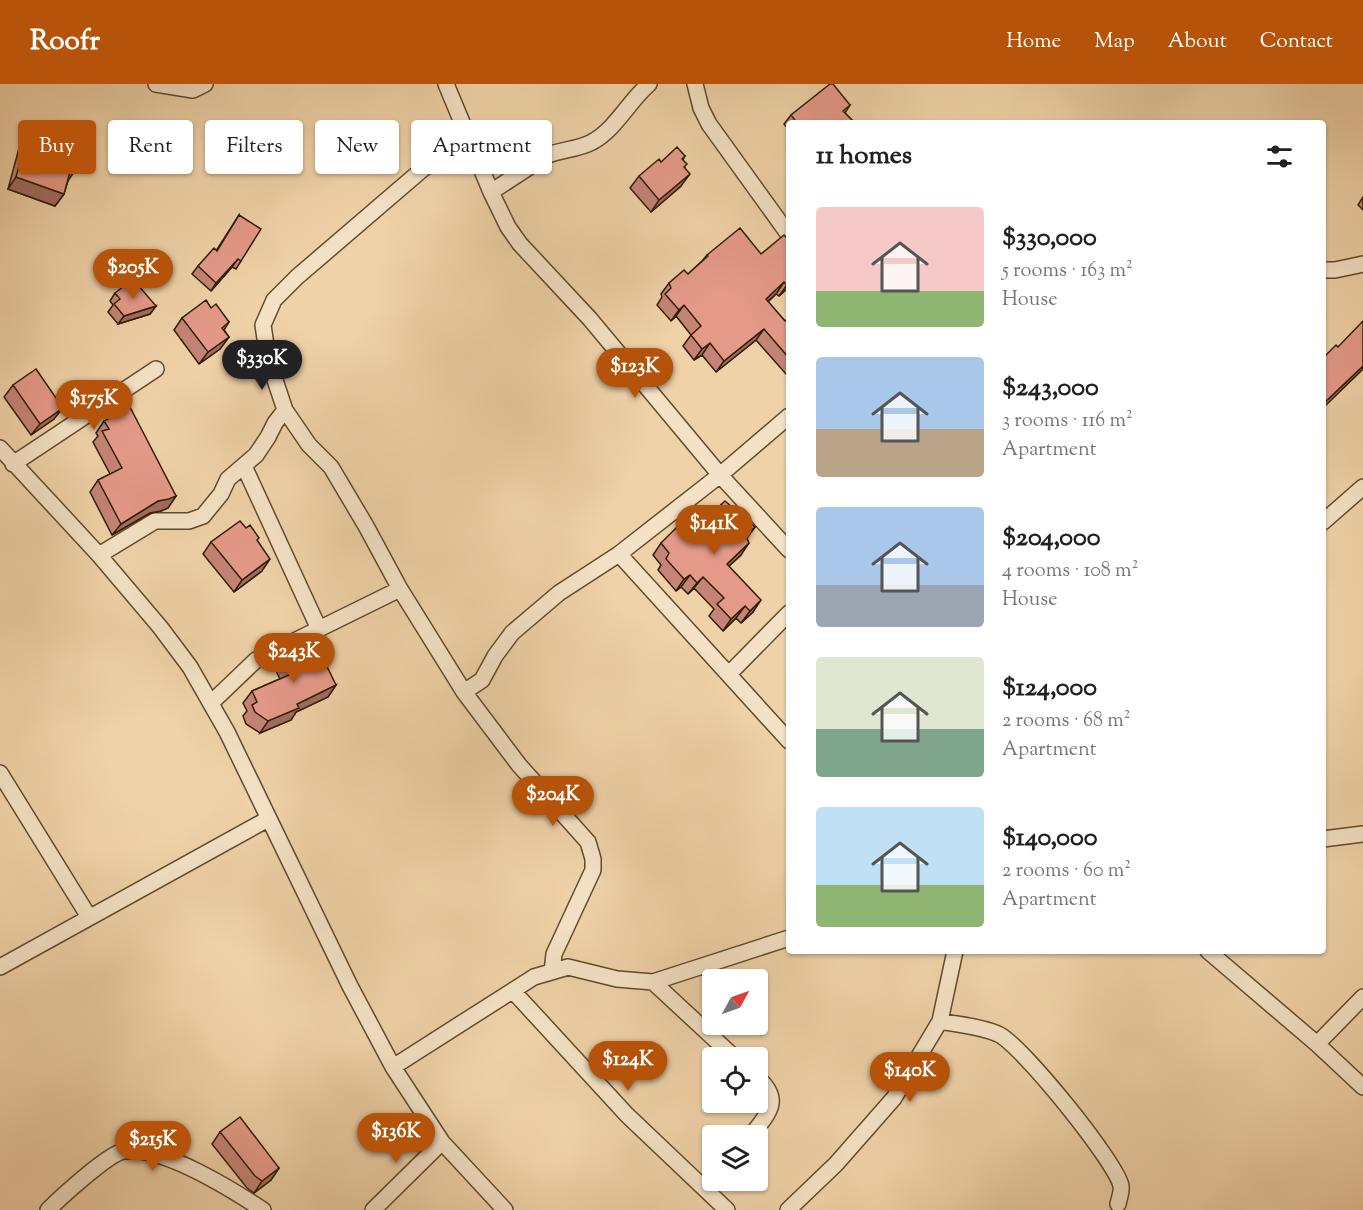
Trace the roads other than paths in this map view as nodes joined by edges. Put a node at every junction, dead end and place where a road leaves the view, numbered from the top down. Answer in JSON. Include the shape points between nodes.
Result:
{"nodes":[{"id":1,"x":156,"y":84,"type":"edge"},
{"id":2,"x":205,"y":84,"type":"edge"},
{"id":3,"x":446,"y":84,"type":"edge"},
{"id":4,"x":649,"y":84,"type":"edge"},
{"id":5,"x":695,"y":84,"type":"edge"},
{"id":6,"x":460,"y":120,"type":"edge"},
{"id":7,"x":416,"y":174,"type":"edge"},
{"id":8,"x":483,"y":174,"type":"edge"},
{"id":9,"x":491,"y":192,"type":"junction"},
{"id":10,"x":786,"y":231,"type":"edge"},
{"id":11,"x":1363,"y":264,"type":"edge"},
{"id":12,"x":1326,"y":270,"type":"edge"},
{"id":13,"x":156,"y":369,"type":"dead end"},
{"id":14,"x":285,"y":410,"type":"junction"},
{"id":15,"x":786,"y":419,"type":"edge"},
{"id":16,"x":0,"y":448,"type":"edge"},
{"id":17,"x":13,"y":464,"type":"junction"},
{"id":18,"x":244,"y":466,"type":"junction"},
{"id":19,"x":720,"y":475,"type":"junction"},
{"id":20,"x":1360,"y":496,"type":"edge"},
{"id":21,"x":1326,"y":520,"type":"edge"},
{"id":22,"x":786,"y":547,"type":"edge"},
{"id":23,"x":619,"y":554,"type":"junction"},
{"id":24,"x":99,"y":555,"type":"junction"},
{"id":25,"x":399,"y":589,"type":"junction"},
{"id":26,"x":786,"y":616,"type":"edge"},
{"id":27,"x":319,"y":629,"type":"junction"},
{"id":28,"x":729,"y":675,"type":"junction"},
{"id":29,"x":464,"y":692,"type":"junction"},
{"id":30,"x":211,"y":703,"type":"junction"},
{"id":31,"x":786,"y":738,"type":"edge"},
{"id":32,"x":0,"y":773,"type":"edge"},
{"id":33,"x":268,"y":819,"type":"junction"},
{"id":34,"x":1363,"y":834,"type":"edge"},
{"id":35,"x":1326,"y":839,"type":"edge"},
{"id":36,"x":89,"y":917,"type":"junction"},
{"id":37,"x":786,"y":939,"type":"edge"},
{"id":38,"x":955,"y":954,"type":"edge"},
{"id":39,"x":1211,"y":954,"type":"edge"},
{"id":40,"x":1231,"y":954,"type":"edge"},
{"id":41,"x":1223,"y":964,"type":"junction"},
{"id":42,"x":0,"y":967,"type":"edge"},
{"id":43,"x":552,"y":972,"type":"junction"},
{"id":44,"x":653,"y":982,"type":"junction"},
{"id":45,"x":513,"y":991,"type":"junction"},
{"id":46,"x":1363,"y":997,"type":"edge"},
{"id":47,"x":940,"y":1021,"type":"junction"},
{"id":48,"x":1317,"y":1044,"type":"junction"},
{"id":49,"x":723,"y":1047,"type":"edge"},
{"id":50,"x":393,"y":1067,"type":"junction"},
{"id":51,"x":1363,"y":1088,"type":"edge"},
{"id":52,"x":768,"y":1090,"type":"edge"},
{"id":53,"x":759,"y":1125,"type":"edge"},
{"id":54,"x":442,"y":1142,"type":"junction"},
{"id":55,"x":702,"y":1178,"type":"edge"},
{"id":56,"x":715,"y":1191,"type":"edge"},
{"id":57,"x":1118,"y":1204,"type":"dead end"},
{"id":58,"x":48,"y":1210,"type":"edge"},
{"id":59,"x":263,"y":1210,"type":"edge"},
{"id":60,"x":374,"y":1210,"type":"edge"},
{"id":61,"x":506,"y":1210,"type":"edge"},
{"id":62,"x":727,"y":1210,"type":"edge"},
{"id":63,"x":788,"y":1210,"type":"edge"}],
"edges":[{"from":1,"to":2,"type":"street","via":[[193,90]]},
{"from":3,"to":6,"type":"street"},
{"from":4,"to":9,"type":"street","via":[[600,137],[586,146],[546,156]]},
{"from":5,"to":10,"type":"street","via":[[709,124]]},
{"from":7,"to":14,"type":"street","via":[[274,300],[263,325],[268,359]]},
{"from":8,"to":9,"type":"street"},
{"from":9,"to":19,"type":"street","via":[[520,244],[590,319]]},
{"from":11,"to":12,"type":"street"},
{"from":13,"to":17,"type":"street"},
{"from":14,"to":18,"type":"street","via":[[256,455]]},
{"from":14,"to":25,"type":"street","via":[[309,445],[331,467]]},
{"from":15,"to":19,"type":"street"},
{"from":16,"to":17,"type":"street"},
{"from":17,"to":24,"type":"street"},
{"from":18,"to":24,"type":"street","via":[[228,479],[203,516],[155,521]]},
{"from":18,"to":27,"type":"street"},
{"from":19,"to":22,"type":"street"},
{"from":19,"to":23,"type":"street"},
{"from":20,"to":21,"type":"street"},
{"from":23,"to":28,"type":"street"},
{"from":23,"to":29,"type":"street","via":[[560,593],[513,633],[482,680]]},
{"from":24,"to":30,"type":"street","via":[[160,627]]},
{"from":25,"to":27,"type":"street"},
{"from":25,"to":29,"type":"street"},
{"from":26,"to":28,"type":"street"},
{"from":27,"to":30,"type":"street","via":[[256,660]]},
{"from":28,"to":31,"type":"street"},
{"from":29,"to":43,"type":"street","via":[[519,765],[584,836],[591,849],[593,870],[554,954]]},
{"from":30,"to":33,"type":"street"},
{"from":32,"to":36,"type":"street"},
{"from":33,"to":36,"type":"street"},
{"from":33,"to":50,"type":"street"},
{"from":34,"to":35,"type":"street"},
{"from":36,"to":42,"type":"street"},
{"from":37,"to":44,"type":"street"},
{"from":38,"to":47,"type":"street"},
{"from":39,"to":41,"type":"street"},
{"from":40,"to":41,"type":"street"},
{"from":41,"to":48,"type":"street"},
{"from":43,"to":44,"type":"street","via":[[568,967],[617,979]]},
{"from":43,"to":45,"type":"street","via":[[534,977]]},
{"from":44,"to":49,"type":"street"},
{"from":45,"to":50,"type":"street"},
{"from":45,"to":55,"type":"street","via":[[627,1114]]},
{"from":46,"to":48,"type":"street"},
{"from":47,"to":57,"type":"street","via":[[1000,1034],[1019,1049],[1115,1172],[1121,1187]]},
{"from":47,"to":63,"type":"street","via":[[894,1098],[836,1164]]},
{"from":48,"to":51,"type":"street"},
{"from":50,"to":54,"type":"street"},
{"from":52,"to":53,"type":"street","via":[[771,1109]]},
{"from":54,"to":60,"type":"street"},
{"from":54,"to":61,"type":"street"},
{"from":56,"to":62,"type":"street"},
{"from":58,"to":59,"type":"street","via":[[72,1187],[123,1151],[170,1158]]}]}
